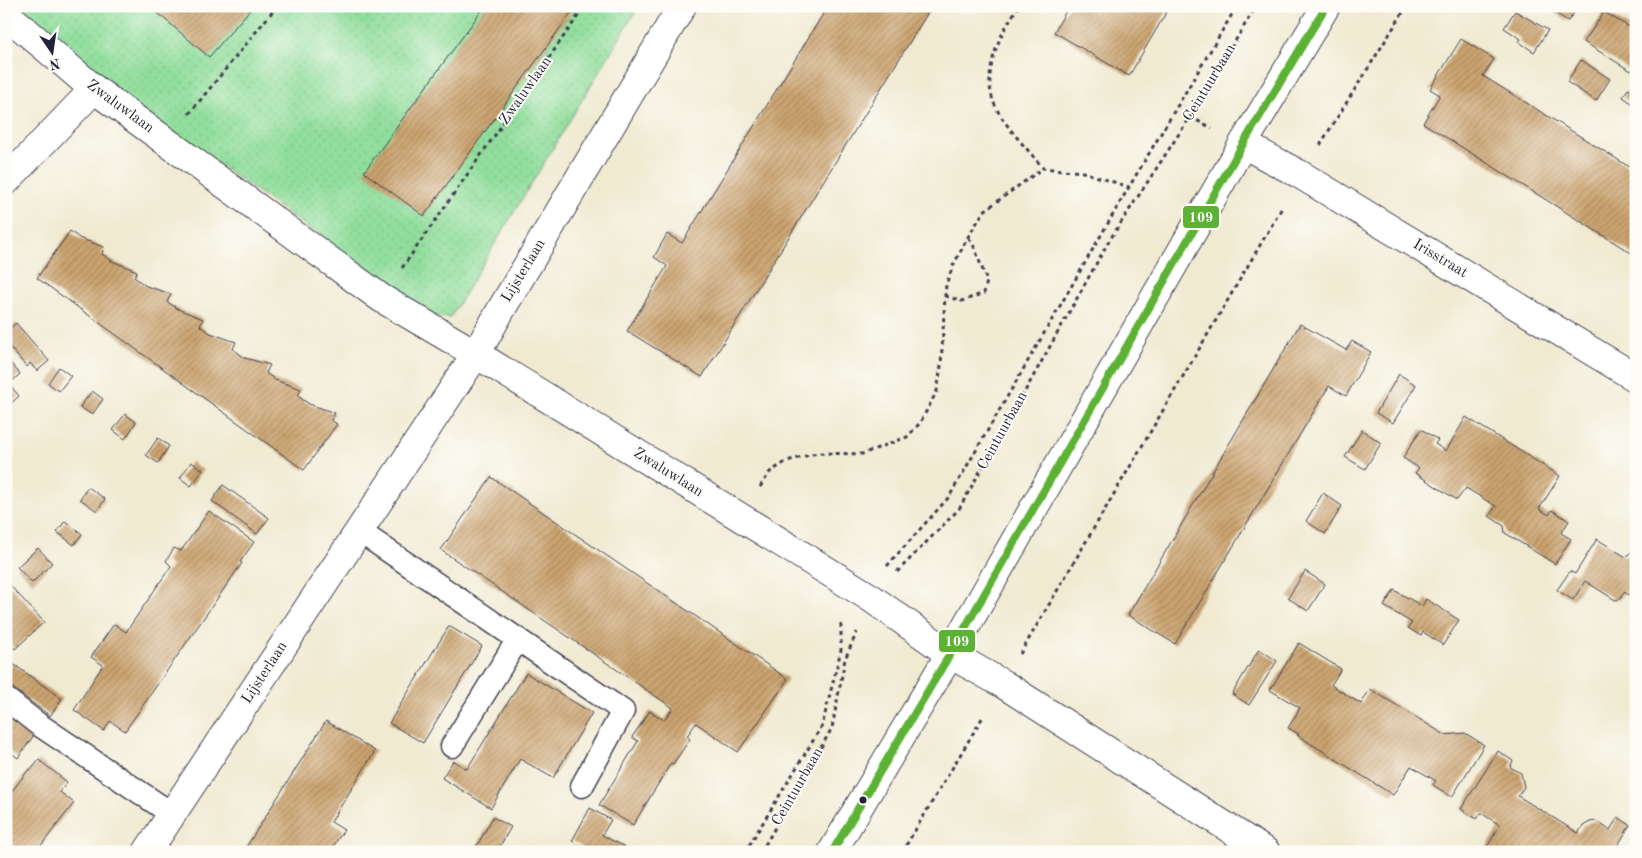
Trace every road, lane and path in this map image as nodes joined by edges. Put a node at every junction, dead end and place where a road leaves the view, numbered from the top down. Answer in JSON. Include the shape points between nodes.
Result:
{"nodes":[{"id":1,"x":277,"y":6,"type":"edge"},
{"id":2,"x":585,"y":6,"type":"edge"},
{"id":3,"x":682,"y":6,"type":"edge"},
{"id":4,"x":1019,"y":6,"type":"edge"},
{"id":5,"x":1238,"y":6,"type":"edge"},
{"id":6,"x":1256,"y":6,"type":"edge"},
{"id":7,"x":1326,"y":6,"type":"edge"},
{"id":8,"x":1407,"y":6,"type":"edge"},
{"id":9,"x":6,"y":14,"type":"edge"},
{"id":10,"x":94,"y":89,"type":"junction"},
{"id":11,"x":167,"y":142,"type":"junction"},
{"id":12,"x":1243,"y":144,"type":"junction"},
{"id":13,"x":1043,"y":168,"type":"junction"},
{"id":14,"x":1301,"y":175,"type":"junction"},
{"id":15,"x":6,"y":182,"type":"edge"},
{"id":16,"x":1129,"y":187,"type":"junction"},
{"id":17,"x":968,"y":237,"type":"junction"},
{"id":18,"x":945,"y":296,"type":"junction"},
{"id":19,"x":381,"y":298,"type":"junction"},
{"id":20,"x":476,"y":354,"type":"junction"},
{"id":21,"x":1636,"y":378,"type":"edge"},
{"id":22,"x":739,"y":517,"type":"junction"},
{"id":23,"x":359,"y":531,"type":"junction"},
{"id":24,"x":863,"y":593,"type":"junction"},
{"id":25,"x":518,"y":639,"type":"junction"},
{"id":26,"x":950,"y":654,"type":"junction"},
{"id":27,"x":1003,"y":684,"type":"junction"},
{"id":28,"x":6,"y":699,"type":"edge"},
{"id":29,"x":452,"y":746,"type":"dead end"},
{"id":30,"x":582,"y":786,"type":"dead end"},
{"id":31,"x":172,"y":814,"type":"junction"},
{"id":32,"x":147,"y":852,"type":"edge"},
{"id":33,"x":745,"y":852,"type":"edge"},
{"id":34,"x":761,"y":852,"type":"edge"},
{"id":35,"x":832,"y":852,"type":"edge"},
{"id":36,"x":902,"y":852,"type":"edge"},
{"id":37,"x":1266,"y":852,"type":"edge"}],
"edges":[{"from":1,"to":11,"type":"path","name":"Zwaluwlaan"},
{"from":2,"to":19,"type":"path","name":"Zwaluwlaan"},
{"from":3,"to":20,"type":"street","name":"Lijsterlaan"},
{"from":4,"to":13,"type":"path","via":[[993,56],[992,99],[1000,115]]},
{"from":5,"to":16,"type":"path"},
{"from":6,"to":24,"type":"path","name":"Ceintuurbaan","via":[[1190,117],[1109,241],[959,509]]},
{"from":7,"to":12,"type":"street"},
{"from":8,"to":14,"type":"path"},
{"from":9,"to":10,"type":"street","name":"Zwaluwlaan"},
{"from":10,"to":11,"type":"street","name":"Zwaluwlaan"},
{"from":10,"to":15,"type":"street"},
{"from":11,"to":19,"type":"street","name":"Zwaluwlaan"},
{"from":12,"to":14,"type":"street","name":"Irisstraat"},
{"from":12,"to":26,"type":"street"},
{"from":13,"to":16,"type":"path","via":[[1083,172]]},
{"from":13,"to":17,"type":"path","via":[[984,211]]},
{"from":14,"to":21,"type":"street","name":"Irisstraat"},
{"from":14,"to":27,"type":"path"},
{"from":16,"to":24,"type":"path","via":[[949,498]]},
{"from":17,"to":18,"type":"path","via":[[953,266]]},
{"from":17,"to":18,"type":"path","via":[[987,281],[984,292],[962,301]]},
{"from":18,"to":22,"type":"path","via":[[938,391],[908,437],[862,454],[817,453],[787,461],[770,472]]},
{"from":19,"to":20,"type":"street","name":"Zwaluwlaan"},
{"from":20,"to":22,"type":"street","name":"Zwaluwlaan"},
{"from":20,"to":23,"type":"street","name":"Lijsterlaan"},
{"from":22,"to":24,"type":"street","name":"Zwaluwlaan"},
{"from":23,"to":25,"type":"lane"},
{"from":23,"to":31,"type":"street","name":"Lijsterlaan"},
{"from":24,"to":26,"type":"street","name":"Zwaluwlaan"},
{"from":24,"to":33,"type":"path","via":[[841,609],[842,650],[822,726]]},
{"from":24,"to":34,"type":"path","name":"Ceintuurbaan","via":[[845,659],[832,728]]},
{"from":25,"to":29,"type":"lane"},
{"from":25,"to":30,"type":"lane","via":[[623,711]]},
{"from":26,"to":27,"type":"street","name":"Zwaluwlaan"},
{"from":26,"to":35,"type":"street"},
{"from":27,"to":36,"type":"path"},
{"from":27,"to":37,"type":"street","name":"Zwaluwlaan"},
{"from":28,"to":31,"type":"lane"},
{"from":31,"to":32,"type":"street","name":"Lijsterlaan"}]}
